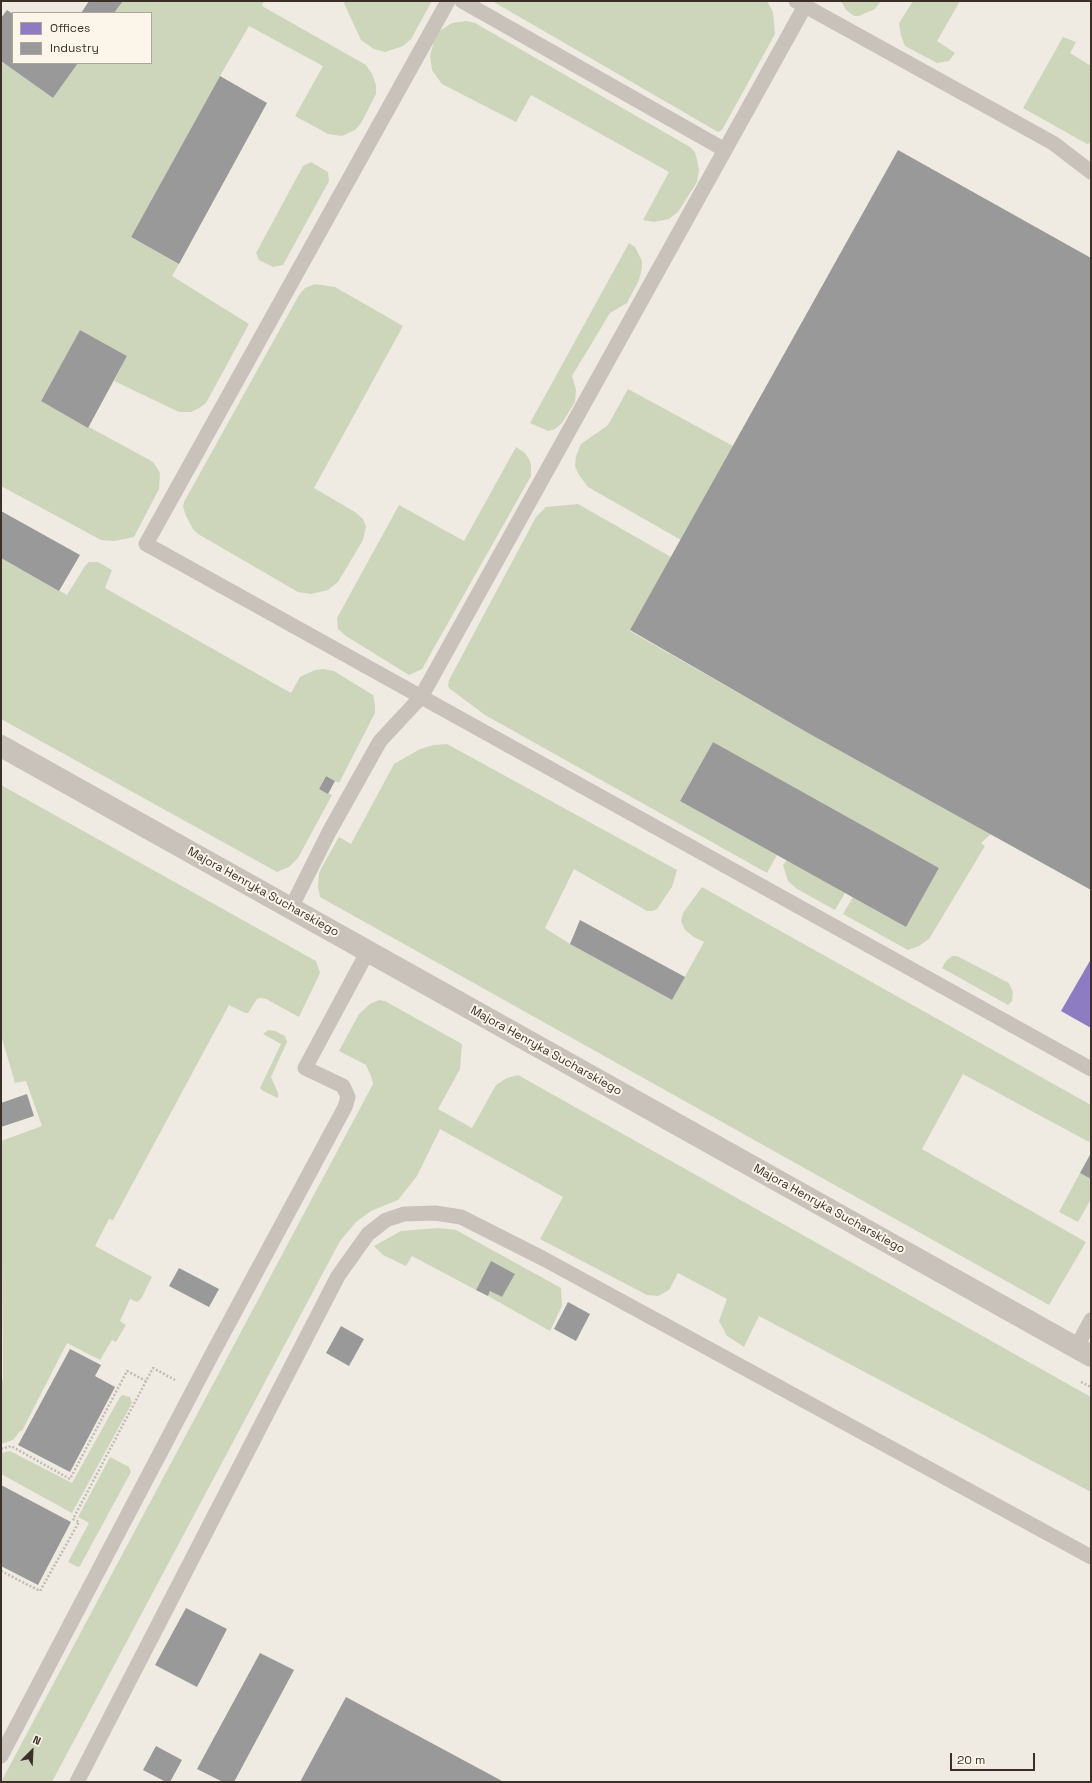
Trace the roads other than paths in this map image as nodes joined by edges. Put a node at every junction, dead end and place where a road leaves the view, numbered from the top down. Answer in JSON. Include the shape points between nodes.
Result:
{"nodes":[{"id":1,"x":448,"y":1,"type":"edge"},
{"id":2,"x":462,"y":1,"type":"edge"},
{"id":3,"x":801,"y":4,"type":"edge"},
{"id":4,"x":725,"y":150,"type":"junction"},
{"id":5,"x":1091,"y":172,"type":"edge"},
{"id":6,"x":421,"y":697,"type":"junction"},
{"id":7,"x":1,"y":746,"type":"edge"},
{"id":8,"x":291,"y":908,"type":"junction"},
{"id":9,"x":368,"y":951,"type":"junction"},
{"id":10,"x":1091,"y":1069,"type":"edge"},
{"id":11,"x":1091,"y":1320,"type":"edge"},
{"id":12,"x":1084,"y":1352,"type":"edge"},
{"id":13,"x":1091,"y":1556,"type":"edge"},
{"id":14,"x":1,"y":1756,"type":"edge"},
{"id":15,"x":77,"y":1782,"type":"edge"}],
"edges":[{"from":1,"to":6,"type":"lane","via":[[146,544]]},
{"from":2,"to":4,"type":"lane"},
{"from":3,"to":4,"type":"lane"},
{"from":3,"to":5,"type":"lane","via":[[1053,143]]},
{"from":4,"to":6,"type":"lane"},
{"from":6,"to":8,"type":"lane","via":[[380,741],[329,832]]},
{"from":6,"to":10,"type":"lane"},
{"from":7,"to":8,"type":"street","name":"Majora Henryka Sucharskiego"},
{"from":8,"to":9,"type":"street","name":"Majora Henryka Sucharskiego"},
{"from":9,"to":12,"type":"street","name":"Majora Henryka Sucharskiego"},
{"from":9,"to":14,"type":"lane","via":[[305,1068],[342,1086],[348,1097],[345,1107]]},
{"from":11,"to":12,"type":"lane"},
{"from":13,"to":15,"type":"lane","via":[[544,1259],[461,1217],[435,1213],[404,1214],[386,1220],[368,1234],[338,1276]]}]}
